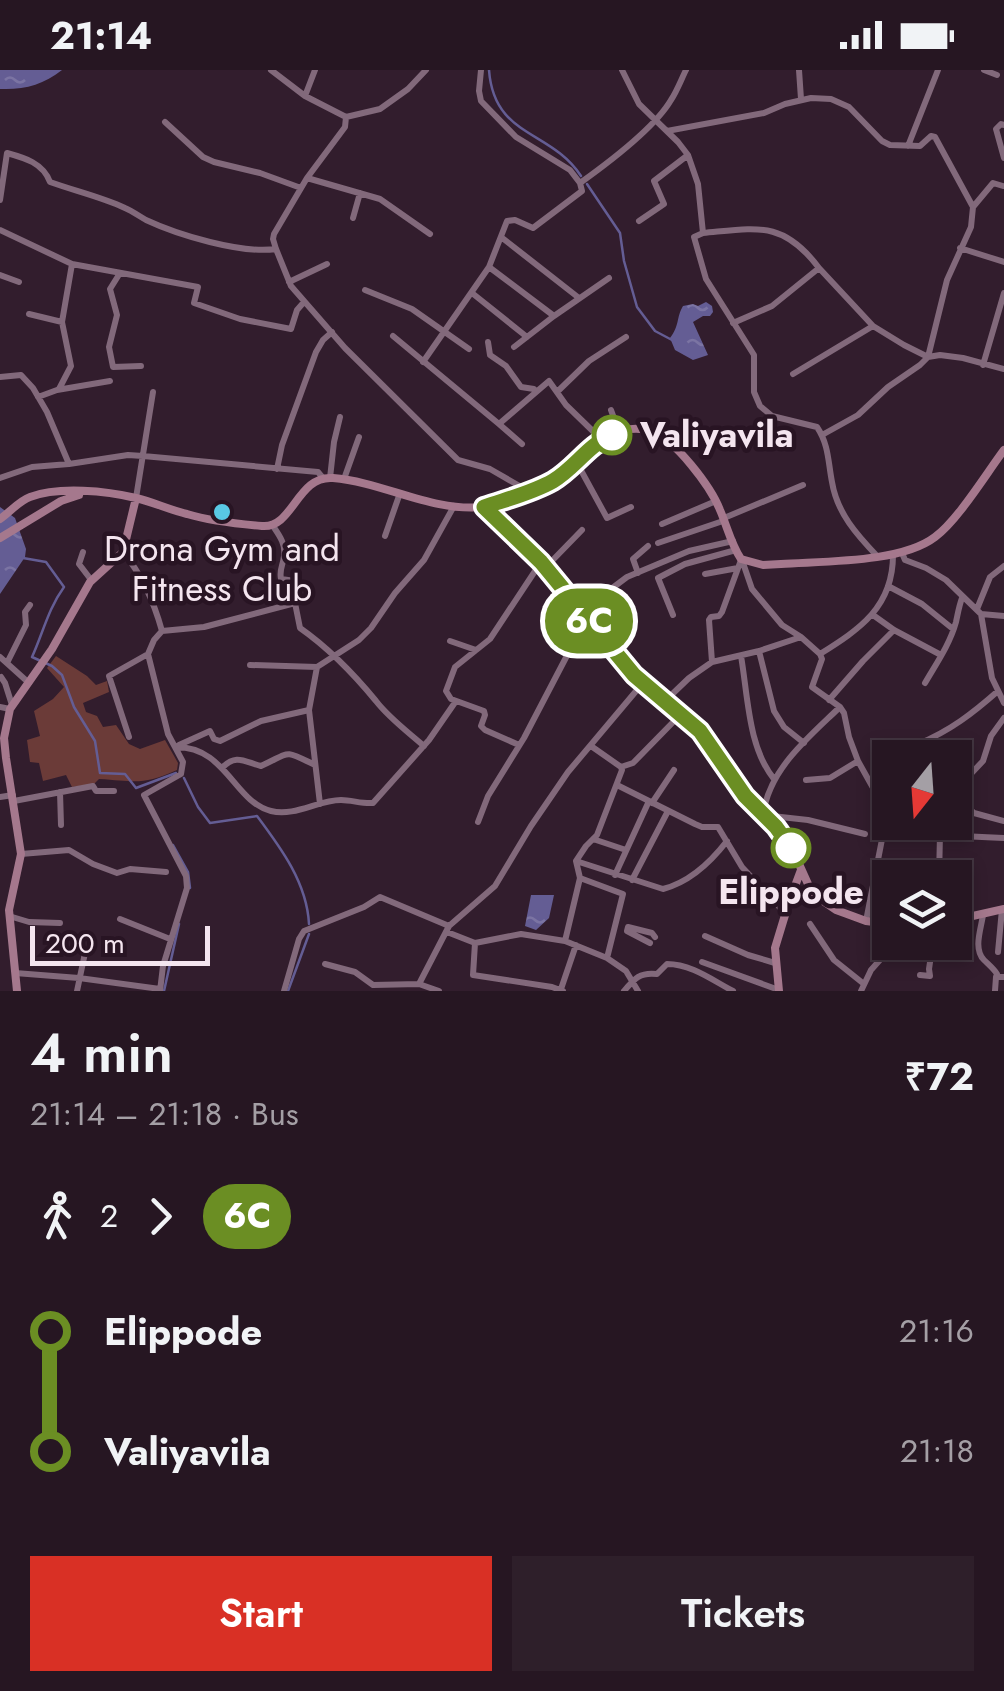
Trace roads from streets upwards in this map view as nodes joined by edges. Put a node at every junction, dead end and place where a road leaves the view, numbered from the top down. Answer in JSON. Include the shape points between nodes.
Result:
{"nodes":[{"id":1,"x":315,"y":70,"type":"edge"},
{"id":2,"x":426,"y":70,"type":"edge"},
{"id":3,"x":482,"y":70,"type":"edge"},
{"id":4,"x":622,"y":70,"type":"edge"},
{"id":5,"x":686,"y":70,"type":"edge"},
{"id":6,"x":799,"y":70,"type":"edge"},
{"id":7,"x":938,"y":70,"type":"edge"},
{"id":8,"x":984,"y":70,"type":"edge"},
{"id":9,"x":275,"y":71,"type":"edge"},
{"id":10,"x":998,"y":75,"type":"dead end"},
{"id":11,"x":305,"y":96,"type":"junction"},
{"id":12,"x":802,"y":99,"type":"junction"},
{"id":13,"x":346,"y":117,"type":"junction"},
{"id":14,"x":165,"y":122,"type":"dead end"},
{"id":15,"x":655,"y":122,"type":"junction"},
{"id":16,"x":1004,"y":125,"type":"edge"},
{"id":17,"x":666,"y":131,"type":"junction"},
{"id":18,"x":908,"y":146,"type":"junction"},
{"id":19,"x":688,"y":156,"type":"junction"},
{"id":20,"x":1004,"y":158,"type":"edge"},
{"id":21,"x":307,"y":178,"type":"junction"},
{"id":22,"x":580,"y":183,"type":"junction"},
{"id":23,"x":1004,"y":187,"type":"edge"},
{"id":24,"x":301,"y":188,"type":"junction"},
{"id":25,"x":360,"y":193,"type":"junction"},
{"id":26,"x":0,"y":200,"type":"edge"},
{"id":27,"x":973,"y":206,"type":"junction"},
{"id":28,"x":353,"y":218,"type":"dead end"},
{"id":29,"x":639,"y":221,"type":"dead end"},
{"id":30,"x":0,"y":230,"type":"edge"},
{"id":31,"x":703,"y":233,"type":"junction"},
{"id":32,"x":430,"y":234,"type":"dead end"},
{"id":33,"x":501,"y":238,"type":"junction"},
{"id":34,"x":960,"y":248,"type":"junction"},
{"id":35,"x":276,"y":249,"type":"junction"},
{"id":36,"x":1004,"y":262,"type":"edge"},
{"id":37,"x":72,"y":264,"type":"junction"},
{"id":38,"x":327,"y":264,"type":"dead end"},
{"id":39,"x":489,"y":267,"type":"junction"},
{"id":40,"x":819,"y":268,"type":"junction"},
{"id":41,"x":120,"y":272,"type":"junction"},
{"id":42,"x":0,"y":276,"type":"edge"},
{"id":43,"x":609,"y":278,"type":"dead end"},
{"id":44,"x":20,"y":282,"type":"dead end"},
{"id":45,"x":290,"y":282,"type":"junction"},
{"id":46,"x":365,"y":290,"type":"dead end"},
{"id":47,"x":1004,"y":293,"type":"edge"},
{"id":48,"x":472,"y":294,"type":"junction"},
{"id":49,"x":580,"y":298,"type":"junction"},
{"id":50,"x":304,"y":302,"type":"junction"},
{"id":51,"x":29,"y":314,"type":"dead end"},
{"id":52,"x":554,"y":316,"type":"junction"},
{"id":53,"x":62,"y":322,"type":"junction"},
{"id":54,"x":733,"y":323,"type":"junction"},
{"id":55,"x":873,"y":326,"type":"junction"},
{"id":56,"x":332,"y":332,"type":"junction"},
{"id":57,"x":445,"y":332,"type":"junction"},
{"id":58,"x":393,"y":336,"type":"dead end"},
{"id":59,"x":527,"y":337,"type":"junction"},
{"id":60,"x":626,"y":337,"type":"dead end"},
{"id":61,"x":488,"y":342,"type":"dead end"},
{"id":62,"x":514,"y":347,"type":"dead end"},
{"id":63,"x":469,"y":349,"type":"dead end"},
{"id":64,"x":928,"y":357,"type":"junction"},
{"id":65,"x":423,"y":362,"type":"junction"},
{"id":66,"x":983,"y":365,"type":"junction"},
{"id":67,"x":141,"y":366,"type":"dead end"},
{"id":68,"x":1004,"y":370,"type":"edge"},
{"id":69,"x":793,"y":374,"type":"dead end"},
{"id":70,"x":0,"y":377,"type":"edge"},
{"id":71,"x":110,"y":382,"type":"dead end"},
{"id":72,"x":58,"y":390,"type":"junction"},
{"id":73,"x":153,"y":392,"type":"dead end"},
{"id":74,"x":535,"y":392,"type":"junction"},
{"id":75,"x":557,"y":392,"type":"junction"},
{"id":76,"x":38,"y":397,"type":"junction"},
{"id":77,"x":611,"y":410,"type":"dead end"},
{"id":78,"x":340,"y":417,"type":"dead end"},
{"id":79,"x":499,"y":424,"type":"junction"},
{"id":80,"x":620,"y":432,"type":"junction"},
{"id":81,"x":822,"y":436,"type":"junction"},
{"id":82,"x":359,"y":437,"type":"dead end"},
{"id":83,"x":602,"y":440,"type":"junction"},
{"id":84,"x":522,"y":444,"type":"dead end"},
{"id":85,"x":1004,"y":450,"type":"edge"},
{"id":86,"x":143,"y":456,"type":"junction"},
{"id":87,"x":577,"y":462,"type":"junction"},
{"id":88,"x":69,"y":464,"type":"junction"},
{"id":89,"x":277,"y":469,"type":"junction"},
{"id":90,"x":0,"y":478,"type":"edge"},
{"id":91,"x":326,"y":478,"type":"junction"},
{"id":92,"x":344,"y":479,"type":"junction"},
{"id":93,"x":803,"y":486,"type":"dead end"},
{"id":94,"x":90,"y":491,"type":"junction"},
{"id":95,"x":530,"y":492,"type":"junction"},
{"id":96,"x":400,"y":493,"type":"junction"},
{"id":97,"x":136,"y":498,"type":"junction"},
{"id":98,"x":716,"y":501,"type":"junction"},
{"id":99,"x":454,"y":506,"type":"junction"},
{"id":100,"x":484,"y":507,"type":"junction"},
{"id":101,"x":631,"y":507,"type":"dead end"},
{"id":102,"x":0,"y":519,"type":"edge"},
{"id":103,"x":724,"y":520,"type":"junction"},
{"id":104,"x":662,"y":524,"type":"dead end"},
{"id":105,"x":273,"y":526,"type":"junction"},
{"id":106,"x":582,"y":530,"type":"dead end"},
{"id":107,"x":385,"y":536,"type":"dead end"},
{"id":108,"x":0,"y":538,"type":"edge"},
{"id":109,"x":658,"y":543,"type":"dead end"},
{"id":110,"x":648,"y":546,"type":"dead end"},
{"id":111,"x":83,"y":552,"type":"dead end"},
{"id":112,"x":122,"y":552,"type":"junction"},
{"id":113,"x":737,"y":554,"type":"junction"},
{"id":114,"x":897,"y":554,"type":"junction"},
{"id":115,"x":878,"y":556,"type":"junction"},
{"id":116,"x":543,"y":564,"type":"junction"},
{"id":117,"x":1004,"y":566,"type":"edge"},
{"id":118,"x":638,"y":572,"type":"junction"},
{"id":119,"x":705,"y":574,"type":"dead end"},
{"id":120,"x":92,"y":581,"type":"junction"},
{"id":121,"x":887,"y":586,"type":"junction"},
{"id":122,"x":962,"y":598,"type":"junction"},
{"id":123,"x":294,"y":603,"type":"junction"},
{"id":124,"x":30,"y":604,"type":"dead end"},
{"id":125,"x":979,"y":611,"type":"junction"},
{"id":126,"x":672,"y":615,"type":"dead end"},
{"id":127,"x":872,"y":615,"type":"junction"},
{"id":128,"x":1004,"y":616,"type":"edge"},
{"id":129,"x":586,"y":617,"type":"junction"},
{"id":130,"x":593,"y":626,"type":"junction"},
{"id":131,"x":953,"y":629,"type":"junction"},
{"id":132,"x":894,"y":630,"type":"junction"},
{"id":133,"x":162,"y":632,"type":"junction"},
{"id":134,"x":801,"y":636,"type":"junction"},
{"id":135,"x":450,"y":641,"type":"dead end"},
{"id":136,"x":477,"y":650,"type":"junction"},
{"id":137,"x":758,"y":651,"type":"junction"},
{"id":138,"x":148,"y":654,"type":"junction"},
{"id":139,"x":820,"y":654,"type":"junction"},
{"id":140,"x":940,"y":655,"type":"junction"},
{"id":141,"x":336,"y":656,"type":"junction"},
{"id":142,"x":741,"y":656,"type":"junction"},
{"id":143,"x":3,"y":660,"type":"edge"},
{"id":144,"x":712,"y":662,"type":"junction"},
{"id":145,"x":250,"y":666,"type":"dead end"},
{"id":146,"x":316,"y":667,"type":"junction"},
{"id":147,"x":1,"y":677,"type":"edge"},
{"id":148,"x":29,"y":683,"type":"junction"},
{"id":149,"x":925,"y":683,"type":"dead end"},
{"id":150,"x":642,"y":684,"type":"junction"},
{"id":151,"x":998,"y":690,"type":"junction"},
{"id":152,"x":829,"y":700,"type":"junction"},
{"id":153,"x":456,"y":701,"type":"junction"},
{"id":154,"x":665,"y":701,"type":"junction"},
{"id":155,"x":1004,"y":701,"type":"edge"},
{"id":156,"x":7,"y":707,"type":"edge"},
{"id":157,"x":840,"y":707,"type":"junction"},
{"id":158,"x":308,"y":710,"type":"junction"},
{"id":159,"x":681,"y":714,"type":"junction"},
{"id":160,"x":1004,"y":718,"type":"edge"},
{"id":161,"x":129,"y":737,"type":"dead end"},
{"id":162,"x":927,"y":740,"type":"edge"},
{"id":163,"x":804,"y":743,"type":"junction"},
{"id":164,"x":519,"y":745,"type":"junction"},
{"id":165,"x":424,"y":746,"type":"junction"},
{"id":166,"x":592,"y":746,"type":"junction"},
{"id":167,"x":175,"y":747,"type":"junction"},
{"id":168,"x":858,"y":761,"type":"junction"},
{"id":169,"x":316,"y":766,"type":"junction"},
{"id":170,"x":621,"y":767,"type":"junction"},
{"id":171,"x":222,"y":768,"type":"junction"},
{"id":172,"x":674,"y":770,"type":"dead end"},
{"id":173,"x":774,"y":778,"type":"junction"},
{"id":174,"x":806,"y":780,"type":"dead end"},
{"id":175,"x":617,"y":785,"type":"junction"},
{"id":176,"x":872,"y":786,"type":"edge"},
{"id":177,"x":60,"y":792,"type":"junction"},
{"id":178,"x":114,"y":792,"type":"dead end"},
{"id":179,"x":0,"y":797,"type":"edge"},
{"id":180,"x":13,"y":798,"type":"junction"},
{"id":181,"x":650,"y":802,"type":"junction"},
{"id":182,"x":320,"y":804,"type":"junction"},
{"id":183,"x":668,"y":811,"type":"junction"},
{"id":184,"x":763,"y":816,"type":"junction"},
{"id":185,"x":1004,"y":821,"type":"edge"},
{"id":186,"x":478,"y":822,"type":"dead end"},
{"id":187,"x":61,"y":825,"type":"dead end"},
{"id":188,"x":865,"y":834,"type":"dead end"},
{"id":189,"x":972,"y":836,"type":"edge"},
{"id":190,"x":1004,"y":838,"type":"edge"},
{"id":191,"x":593,"y":840,"type":"junction"},
{"id":192,"x":885,"y":840,"type":"edge"},
{"id":193,"x":727,"y":841,"type":"junction"},
{"id":194,"x":626,"y":850,"type":"junction"},
{"id":195,"x":21,"y":854,"type":"junction"},
{"id":196,"x":576,"y":861,"type":"junction"},
{"id":197,"x":801,"y":870,"type":"junction"},
{"id":198,"x":166,"y":872,"type":"dead end"},
{"id":199,"x":614,"y":874,"type":"junction"},
{"id":200,"x":580,"y":878,"type":"junction"},
{"id":201,"x":632,"y":880,"type":"junction"},
{"id":202,"x":808,"y":884,"type":"junction"},
{"id":203,"x":795,"y":885,"type":"junction"},
{"id":204,"x":1003,"y":909,"type":"edge"},
{"id":205,"x":785,"y":913,"type":"junction"},
{"id":206,"x":983,"y":915,"type":"junction"},
{"id":207,"x":9,"y":916,"type":"junction"},
{"id":208,"x":972,"y":917,"type":"edge"},
{"id":209,"x":120,"y":920,"type":"dead end"},
{"id":210,"x":866,"y":920,"type":"junction"},
{"id":211,"x":872,"y":921,"type":"edge"},
{"id":212,"x":60,"y":922,"type":"dead end"},
{"id":213,"x":810,"y":924,"type":"dead end"},
{"id":214,"x":448,"y":929,"type":"junction"},
{"id":215,"x":705,"y":936,"type":"dead end"},
{"id":216,"x":170,"y":938,"type":"junction"},
{"id":217,"x":565,"y":941,"type":"junction"},
{"id":218,"x":476,"y":943,"type":"junction"},
{"id":219,"x":576,"y":945,"type":"junction"},
{"id":220,"x":998,"y":952,"type":"dead end"},
{"id":221,"x":84,"y":953,"type":"dead end"},
{"id":222,"x":607,"y":958,"type":"junction"},
{"id":223,"x":879,"y":960,"type":"edge"},
{"id":224,"x":930,"y":960,"type":"edge"},
{"id":225,"x":702,"y":962,"type":"dead end"},
{"id":226,"x":775,"y":962,"type":"junction"},
{"id":227,"x":326,"y":964,"type":"dead end"},
{"id":228,"x":16,"y":973,"type":"junction"},
{"id":229,"x":920,"y":975,"type":"dead end"},
{"id":230,"x":1000,"y":977,"type":"edge"},
{"id":231,"x":79,"y":978,"type":"junction"},
{"id":232,"x":633,"y":980,"type":"junction"},
{"id":233,"x":419,"y":984,"type":"junction"},
{"id":234,"x":862,"y":987,"type":"edge"},
{"id":235,"x":160,"y":990,"type":"edge"},
{"id":236,"x":562,"y":990,"type":"edge"},
{"id":237,"x":17,"y":991,"type":"edge"},
{"id":238,"x":77,"y":991,"type":"edge"},
{"id":239,"x":284,"y":991,"type":"edge"},
{"id":240,"x":439,"y":991,"type":"edge"},
{"id":241,"x":624,"y":991,"type":"edge"},
{"id":242,"x":638,"y":991,"type":"edge"},
{"id":243,"x":733,"y":991,"type":"edge"},
{"id":244,"x":779,"y":991,"type":"edge"},
{"id":245,"x":994,"y":991,"type":"edge"}],
"edges":[{"from":1,"to":11,"type":"street"},
{"from":2,"to":13,"type":"street","via":[[380,109]]},
{"from":3,"to":22,"type":"street","via":[[481,101],[516,138],[564,165]]},
{"from":4,"to":15,"type":"street"},
{"from":5,"to":15,"type":"street"},
{"from":6,"to":12,"type":"street"},
{"from":7,"to":18,"type":"street"},
{"from":8,"to":10,"type":"street"},
{"from":9,"to":11,"type":"street"},
{"from":11,"to":13,"type":"street"},
{"from":12,"to":17,"type":"street","via":[[764,114]]},
{"from":12,"to":18,"type":"street","via":[[840,102],[882,141]]},
{"from":13,"to":21,"type":"street","via":[[346,127]]},
{"from":14,"to":24,"type":"street","via":[[214,162]]},
{"from":15,"to":17,"type":"street"},
{"from":15,"to":22,"type":"street"},
{"from":16,"to":20,"type":"street","via":[[996,129]]},
{"from":17,"to":19,"type":"street"},
{"from":18,"to":27,"type":"street","via":[[935,137]]},
{"from":19,"to":29,"type":"street","via":[[654,181],[664,204]]},
{"from":19,"to":31,"type":"street"},
{"from":21,"to":24,"type":"street"},
{"from":21,"to":25,"type":"street"},
{"from":22,"to":33,"type":"street","via":[[579,194],[540,223],[530,228],[508,220]]},
{"from":23,"to":27,"type":"street","via":[[993,184]]},
{"from":24,"to":35,"type":"street","via":[[273,239]]},
{"from":25,"to":28,"type":"street"},
{"from":25,"to":32,"type":"street"},
{"from":26,"to":35,"type":"street","via":[[7,152],[45,170],[50,182],[180,234]]},
{"from":27,"to":34,"type":"street"},
{"from":30,"to":37,"type":"street"},
{"from":31,"to":40,"type":"street","via":[[759,228],[784,235]]},
{"from":31,"to":54,"type":"street","via":[[694,238],[706,278]]},
{"from":33,"to":39,"type":"street"},
{"from":33,"to":49,"type":"street"},
{"from":34,"to":36,"type":"street"},
{"from":34,"to":64,"type":"street"},
{"from":35,"to":45,"type":"street"},
{"from":37,"to":41,"type":"street"},
{"from":37,"to":53,"type":"street"},
{"from":38,"to":45,"type":"street"},
{"from":39,"to":48,"type":"street"},
{"from":39,"to":52,"type":"street"},
{"from":40,"to":54,"type":"street","via":[[772,306]]},
{"from":40,"to":55,"type":"street"},
{"from":41,"to":50,"type":"street","via":[[198,287],[194,303],[292,329]]},
{"from":41,"to":67,"type":"street","via":[[110,289],[117,315],[113,367]]},
{"from":42,"to":44,"type":"street"},
{"from":43,"to":49,"type":"street"},
{"from":45,"to":50,"type":"street"},
{"from":46,"to":57,"type":"street","via":[[412,309]]},
{"from":47,"to":66,"type":"street"},
{"from":48,"to":57,"type":"street"},
{"from":48,"to":59,"type":"street"},
{"from":49,"to":52,"type":"street"},
{"from":50,"to":56,"type":"street"},
{"from":51,"to":53,"type":"street"},
{"from":52,"to":59,"type":"street"},
{"from":53,"to":72,"type":"street","via":[[71,366]]},
{"from":54,"to":81,"type":"street","via":[[754,355],[760,406],[772,416],[817,428]]},
{"from":55,"to":64,"type":"street"},
{"from":55,"to":69,"type":"street"},
{"from":56,"to":89,"type":"street","via":[[316,352]]},
{"from":56,"to":95,"type":"street","via":[[458,460]]},
{"from":57,"to":63,"type":"street"},
{"from":57,"to":65,"type":"street"},
{"from":58,"to":65,"type":"street"},
{"from":59,"to":62,"type":"street"},
{"from":60,"to":75,"type":"street"},
{"from":61,"to":74,"type":"street","via":[[490,355],[521,387]]},
{"from":64,"to":66,"type":"street"},
{"from":64,"to":81,"type":"street"},
{"from":65,"to":79,"type":"street"},
{"from":66,"to":68,"type":"street"},
{"from":70,"to":76,"type":"street","via":[[21,375]]},
{"from":71,"to":72,"type":"street"},
{"from":72,"to":76,"type":"street"},
{"from":73,"to":86,"type":"street"},
{"from":74,"to":75,"type":"street","via":[[550,381]]},
{"from":74,"to":79,"type":"street"},
{"from":75,"to":83,"type":"street"},
{"from":76,"to":88,"type":"street"},
{"from":77,"to":80,"type":"street"},
{"from":78,"to":91,"type":"street"},
{"from":79,"to":84,"type":"street"},
{"from":80,"to":83,"type":"street"},
{"from":80,"to":98,"type":"street","via":[[659,436]]},
{"from":81,"to":115,"type":"street","via":[[836,499],[851,530]]},
{"from":82,"to":92,"type":"street"},
{"from":83,"to":87,"type":"street"},
{"from":85,"to":114,"type":"street","via":[[936,536]]},
{"from":86,"to":88,"type":"street"},
{"from":86,"to":89,"type":"street"},
{"from":86,"to":97,"type":"street"},
{"from":87,"to":95,"type":"street"},
{"from":87,"to":101,"type":"street","via":[[607,518]]},
{"from":88,"to":90,"type":"street"},
{"from":89,"to":91,"type":"street"},
{"from":91,"to":92,"type":"street"},
{"from":91,"to":105,"type":"street","via":[[307,488]]},
{"from":92,"to":96,"type":"street"},
{"from":93,"to":103,"type":"street"},
{"from":94,"to":97,"type":"street"},
{"from":94,"to":102,"type":"street","via":[[33,496]]},
{"from":94,"to":108,"type":"street"},
{"from":95,"to":100,"type":"street"},
{"from":96,"to":99,"type":"street"},
{"from":96,"to":107,"type":"street"},
{"from":97,"to":105,"type":"street","via":[[189,515]]},
{"from":97,"to":112,"type":"street"},
{"from":98,"to":103,"type":"street"},
{"from":98,"to":104,"type":"street"},
{"from":99,"to":100,"type":"street"},
{"from":99,"to":141,"type":"street","via":[[424,560],[370,628]]},
{"from":100,"to":116,"type":"street"},
{"from":103,"to":109,"type":"street"},
{"from":103,"to":113,"type":"street"},
{"from":105,"to":123,"type":"street","via":[[285,554],[280,579],[298,584]]},
{"from":106,"to":116,"type":"street"},
{"from":110,"to":118,"type":"street","via":[[633,559]]},
{"from":111,"to":120,"type":"street","via":[[79,564]]},
{"from":112,"to":120,"type":"street"},
{"from":112,"to":133,"type":"street","via":[[142,578]]},
{"from":113,"to":115,"type":"street","via":[[764,565]]},
{"from":113,"to":118,"type":"street","via":[[689,551]]},
{"from":113,"to":119,"type":"street"},
{"from":113,"to":126,"type":"street","via":[[684,564],[658,578]]},
{"from":113,"to":134,"type":"street","via":[[752,589],[782,625]]},
{"from":113,"to":144,"type":"street","via":[[722,612],[709,620]]},
{"from":114,"to":115,"type":"street"},
{"from":114,"to":121,"type":"street"},
{"from":114,"to":122,"type":"street","via":[[946,580]]},
{"from":116,"to":129,"type":"street"},
{"from":116,"to":136,"type":"street"},
{"from":117,"to":125,"type":"street","via":[[990,577]]},
{"from":118,"to":129,"type":"street"},
{"from":120,"to":148,"type":"street"},
{"from":121,"to":127,"type":"street"},
{"from":121,"to":131,"type":"street"},
{"from":122,"to":125,"type":"street"},
{"from":122,"to":131,"type":"street"},
{"from":123,"to":133,"type":"street","via":[[204,628]]},
{"from":123,"to":141,"type":"street","via":[[300,628]]},
{"from":124,"to":143,"type":"street","via":[[26,625]]},
{"from":125,"to":128,"type":"street"},
{"from":125,"to":151,"type":"street"},
{"from":127,"to":132,"type":"street"},
{"from":127,"to":139,"type":"street"},
{"from":129,"to":130,"type":"street"},
{"from":130,"to":150,"type":"street"},
{"from":130,"to":164,"type":"street","via":[[572,646]]},
{"from":131,"to":140,"type":"street"},
{"from":132,"to":140,"type":"street"},
{"from":132,"to":152,"type":"street"},
{"from":133,"to":138,"type":"street"},
{"from":134,"to":137,"type":"street"},
{"from":134,"to":139,"type":"street"},
{"from":135,"to":136,"type":"street"},
{"from":136,"to":153,"type":"street","via":[[455,667],[446,695]]},
{"from":137,"to":142,"type":"street"},
{"from":137,"to":163,"type":"street","via":[[774,711]]},
{"from":138,"to":161,"type":"street","via":[[110,676]]},
{"from":138,"to":167,"type":"street"},
{"from":139,"to":152,"type":"street","via":[[812,688]]},
{"from":140,"to":149,"type":"street"},
{"from":141,"to":146,"type":"street"},
{"from":141,"to":165,"type":"street"},
{"from":142,"to":144,"type":"street"},
{"from":142,"to":173,"type":"street","via":[[755,740]]},
{"from":143,"to":148,"type":"street"},
{"from":144,"to":154,"type":"street"},
{"from":145,"to":146,"type":"street"},
{"from":146,"to":158,"type":"street"},
{"from":147,"to":156,"type":"street"},
{"from":148,"to":156,"type":"street"},
{"from":150,"to":154,"type":"street"},
{"from":150,"to":166,"type":"street"},
{"from":151,"to":155,"type":"street"},
{"from":151,"to":162,"type":"street","via":[[970,717]]},
{"from":152,"to":157,"type":"street"},
{"from":153,"to":164,"type":"street","via":[[484,711],[483,728]]},
{"from":153,"to":165,"type":"street"},
{"from":154,"to":159,"type":"street"},
{"from":156,"to":180,"type":"street","via":[[4,738]]},
{"from":157,"to":163,"type":"street"},
{"from":157,"to":168,"type":"street"},
{"from":158,"to":167,"type":"street","via":[[261,721],[220,742],[210,731]]},
{"from":158,"to":169,"type":"street"},
{"from":159,"to":170,"type":"street"},
{"from":159,"to":184,"type":"street"},
{"from":160,"to":185,"type":"street","via":[[965,786],[966,805]]},
{"from":163,"to":173,"type":"street"},
{"from":164,"to":186,"type":"street"},
{"from":165,"to":182,"type":"street","via":[[373,804]]},
{"from":166,"to":170,"type":"street"},
{"from":166,"to":214,"type":"street","via":[[495,886]]},
{"from":167,"to":171,"type":"street","via":[[190,747]]},
{"from":167,"to":216,"type":"street","via":[[181,774],[144,796],[186,876]]},
{"from":168,"to":174,"type":"street","via":[[830,778]]},
{"from":168,"to":176,"type":"street"},
{"from":169,"to":171,"type":"street","via":[[284,754],[261,766],[236,758]]},
{"from":169,"to":182,"type":"street"},
{"from":170,"to":175,"type":"street"},
{"from":171,"to":182,"type":"street","via":[[266,810],[286,813]]},
{"from":172,"to":181,"type":"street"},
{"from":173,"to":184,"type":"street"},
{"from":175,"to":181,"type":"street"},
{"from":175,"to":191,"type":"street"},
{"from":177,"to":178,"type":"street","via":[[93,786]]},
{"from":177,"to":180,"type":"street"},
{"from":177,"to":187,"type":"street"},
{"from":179,"to":180,"type":"street"},
{"from":180,"to":195,"type":"street"},
{"from":181,"to":183,"type":"street"},
{"from":181,"to":194,"type":"street"},
{"from":183,"to":193,"type":"street","via":[[718,827]]},
{"from":183,"to":201,"type":"street"},
{"from":184,"to":188,"type":"street"},
{"from":184,"to":197,"type":"street","via":[[784,837]]},
{"from":189,"to":190,"type":"street"},
{"from":191,"to":194,"type":"street"},
{"from":191,"to":196,"type":"street"},
{"from":192,"to":210,"type":"street"},
{"from":193,"to":201,"type":"street","via":[[705,868],[676,886]]},
{"from":193,"to":205,"type":"street"},
{"from":194,"to":199,"type":"street"},
{"from":195,"to":198,"type":"street","via":[[70,850],[116,873]]},
{"from":195,"to":207,"type":"street"},
{"from":196,"to":199,"type":"street"},
{"from":196,"to":200,"type":"street"},
{"from":197,"to":202,"type":"street"},
{"from":197,"to":203,"type":"street"},
{"from":199,"to":201,"type":"street"},
{"from":200,"to":217,"type":"street"},
{"from":200,"to":222,"type":"street","via":[[623,894]]},
{"from":202,"to":203,"type":"street"},
{"from":202,"to":210,"type":"street","via":[[825,904]]},
{"from":203,"to":205,"type":"street"},
{"from":204,"to":206,"type":"street"},
{"from":204,"to":220,"type":"street"},
{"from":205,"to":226,"type":"street"},
{"from":206,"to":208,"type":"street"},
{"from":206,"to":230,"type":"street","via":[[978,950]]},
{"from":207,"to":212,"type":"street"},
{"from":207,"to":228,"type":"street"},
{"from":209,"to":216,"type":"street"},
{"from":210,"to":211,"type":"street"},
{"from":213,"to":234,"type":"street"},
{"from":214,"to":218,"type":"street"},
{"from":214,"to":233,"type":"street"},
{"from":214,"to":239,"type":"street","via":[[380,897],[304,932]]},
{"from":215,"to":226,"type":"street"},
{"from":216,"to":235,"type":"street"},
{"from":217,"to":218,"type":"street","via":[[521,934]]},
{"from":217,"to":219,"type":"street"},
{"from":218,"to":236,"type":"street","via":[[473,975]]},
{"from":219,"to":222,"type":"street"},
{"from":219,"to":236,"type":"street"},
{"from":221,"to":231,"type":"street"},
{"from":222,"to":232,"type":"street"},
{"from":223,"to":234,"type":"street"},
{"from":224,"to":229,"type":"street","via":[[930,976]]},
{"from":225,"to":244,"type":"street"},
{"from":226,"to":244,"type":"street"},
{"from":227,"to":233,"type":"street","via":[[373,984]]},
{"from":228,"to":231,"type":"street"},
{"from":228,"to":237,"type":"street"},
{"from":230,"to":245,"type":"street"},
{"from":231,"to":235,"type":"street"},
{"from":231,"to":238,"type":"street"},
{"from":232,"to":241,"type":"street"},
{"from":232,"to":242,"type":"street"},
{"from":232,"to":243,"type":"street","via":[[678,964]]},
{"from":233,"to":240,"type":"street"}]}
